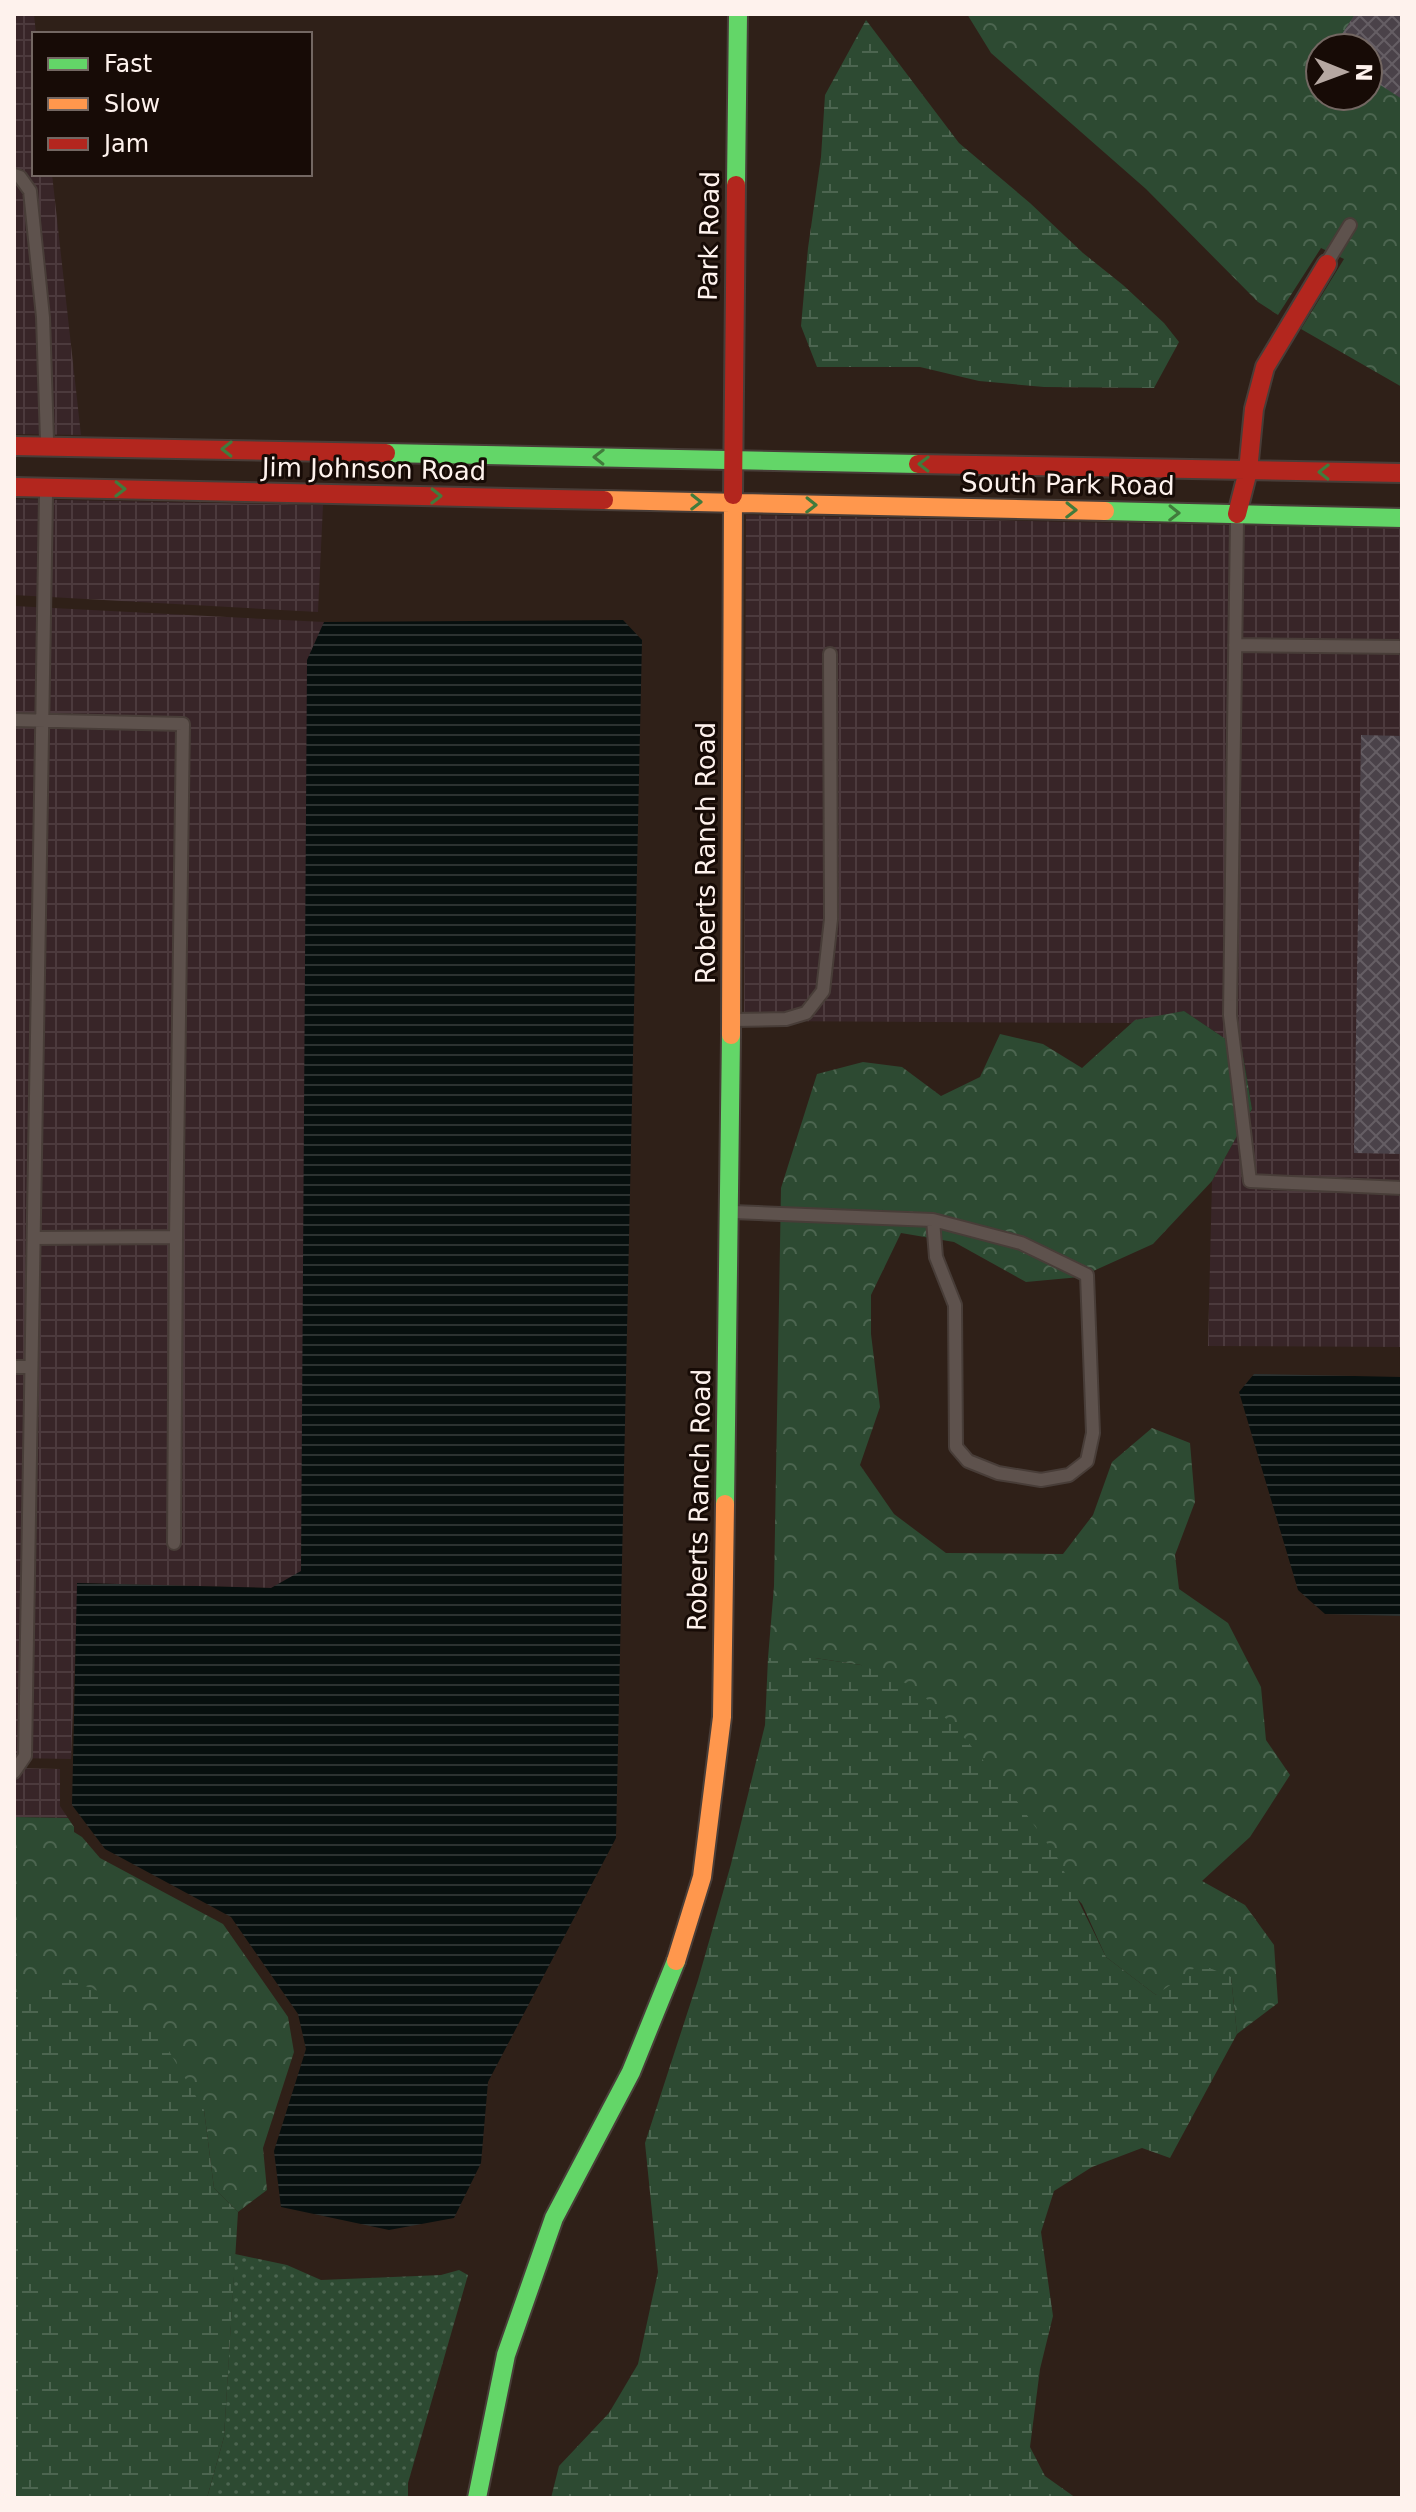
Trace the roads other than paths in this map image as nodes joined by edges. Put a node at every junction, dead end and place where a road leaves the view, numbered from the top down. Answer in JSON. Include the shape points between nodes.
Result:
{"nodes":[{"id":1,"x":738,"y":14,"type":"edge"},
{"id":2,"x":14,"y":175,"type":"edge"},
{"id":3,"x":1350,"y":225,"type":"dead end"},
{"id":4,"x":1327,"y":264,"type":"joint"},
{"id":5,"x":14,"y":446,"type":"edge"},
{"id":6,"x":47,"y":453,"type":"junction"},
{"id":7,"x":397,"y":453,"type":"junction"},
{"id":8,"x":733,"y":459,"type":"junction"},
{"id":9,"x":1052,"y":466,"type":"junction"},
{"id":10,"x":1248,"y":471,"type":"junction"},
{"id":11,"x":1402,"y":473,"type":"edge"},
{"id":12,"x":420,"y":479,"type":"dead end"},
{"id":13,"x":46,"y":480,"type":"junction"},
{"id":14,"x":726,"y":480,"type":"junction"},
{"id":15,"x":14,"y":487,"type":"edge"},
{"id":16,"x":1402,"y":489,"type":"edge"},
{"id":17,"x":1291,"y":490,"type":"dead end"},
{"id":18,"x":380,"y":495,"type":"junction"},
{"id":19,"x":1266,"y":496,"type":"dead end"},
{"id":20,"x":733,"y":503,"type":"junction"},
{"id":21,"x":1238,"y":508,"type":"junction"},
{"id":22,"x":1402,"y":518,"type":"edge"},
{"id":23,"x":1235,"y":645,"type":"junction"},
{"id":24,"x":1402,"y":647,"type":"edge"},
{"id":25,"x":830,"y":654,"type":"dead end"},
{"id":26,"x":14,"y":720,"type":"edge"},
{"id":27,"x":43,"y":721,"type":"junction"},
{"id":28,"x":731,"y":1020,"type":"junction"},
{"id":29,"x":1402,"y":1188,"type":"edge"},
{"id":30,"x":730,"y":1212,"type":"junction"},
{"id":31,"x":933,"y":1220,"type":"junction"},
{"id":32,"x":176,"y":1237,"type":"junction"},
{"id":33,"x":34,"y":1238,"type":"junction"},
{"id":34,"x":14,"y":1367,"type":"edge"},
{"id":35,"x":31,"y":1367,"type":"junction"},
{"id":36,"x":14,"y":1477,"type":"edge"},
{"id":37,"x":30,"y":1477,"type":"junction"},
{"id":38,"x":174,"y":1543,"type":"dead end"},
{"id":39,"x":20,"y":1648,"type":"edge"},
{"id":40,"x":14,"y":1772,"type":"edge"},
{"id":41,"x":477,"y":2498,"type":"edge"}],
"edges":[{"from":1,"to":8,"type":"main road","name":"Park Road"},
{"from":2,"to":6,"type":"lane","via":[[30,191],[43,317]]},
{"from":3,"to":4,"type":"lane"},
{"from":4,"to":10,"type":"main road","via":[[1265,367],[1254,409]]},
{"from":5,"to":6,"type":"main road","name":"Jim Johnson Road"},
{"from":7,"to":6,"type":"main road","name":"Jim Johnson Road","one_way":true},
{"from":8,"to":7,"type":"main road","name":"Jim Johnson Road","one_way":true},
{"from":7,"to":13,"type":"main road","via":[[356,470],[93,467]]},
{"from":9,"to":8,"type":"main road","name":"South Park Road","one_way":true},
{"from":8,"to":14,"type":"main road","name":"Roberts Ranch Road"},
{"from":9,"to":10,"type":"main road","name":"South Park Road"},
{"from":9,"to":14,"type":"main road","via":[[1016,481],[791,476]]},
{"from":11,"to":10,"type":"main road","name":"South Park Road","one_way":true},
{"from":10,"to":21,"type":"main road"},
{"from":12,"to":18,"type":"main road"},
{"from":13,"to":15,"type":"main road","name":"Jim Johnson Road"},
{"from":13,"to":18,"type":"main road","name":"Jim Johnson Road","one_way":true},
{"from":13,"to":27,"type":"lane"},
{"from":14,"to":20,"type":"main road","name":"Roberts Ranch Road"},
{"from":16,"to":17,"type":"main road"},
{"from":18,"to":20,"type":"main road","name":"Jim Johnson Road","one_way":true},
{"from":19,"to":21,"type":"main road"},
{"from":20,"to":21,"type":"main road","name":"South Park Road","one_way":true},
{"from":20,"to":28,"type":"main road","name":"Roberts Ranch Road"},
{"from":21,"to":22,"type":"main road","name":"South Park Road"},
{"from":21,"to":23,"type":"lane"},
{"from":23,"to":24,"type":"lane"},
{"from":23,"to":29,"type":"lane","via":[[1230,1015],[1250,1181]]},
{"from":25,"to":28,"type":"lane","via":[[831,919],[823,991],[806,1013],[786,1019]]},
{"from":26,"to":27,"type":"lane"},
{"from":27,"to":32,"type":"lane","via":[[183,724]]},
{"from":27,"to":33,"type":"lane"},
{"from":28,"to":30,"type":"main road","name":"Roberts Ranch Road"},
{"from":30,"to":31,"type":"lane"},
{"from":30,"to":41,"type":"main road","name":"Roberts Ranch Road","via":[[722,1717],[702,1877],[674,1969],[631,2072],[554,2218],[506,2355]]},
{"from":31,"to":31,"type":"lane","via":[[936,1257],[955,1305],[956,1447],[968,1461],[998,1473],[1041,1480],[1069,1475],[1087,1461],[1093,1433],[1087,1275],[1021,1243]]},
{"from":32,"to":33,"type":"lane"},
{"from":32,"to":38,"type":"lane"},
{"from":33,"to":35,"type":"lane"},
{"from":34,"to":35,"type":"lane"},
{"from":35,"to":37,"type":"lane"},
{"from":36,"to":37,"type":"lane"},
{"from":37,"to":39,"type":"lane"},
{"from":39,"to":40,"type":"lane","via":[[25,1756]]}]}
